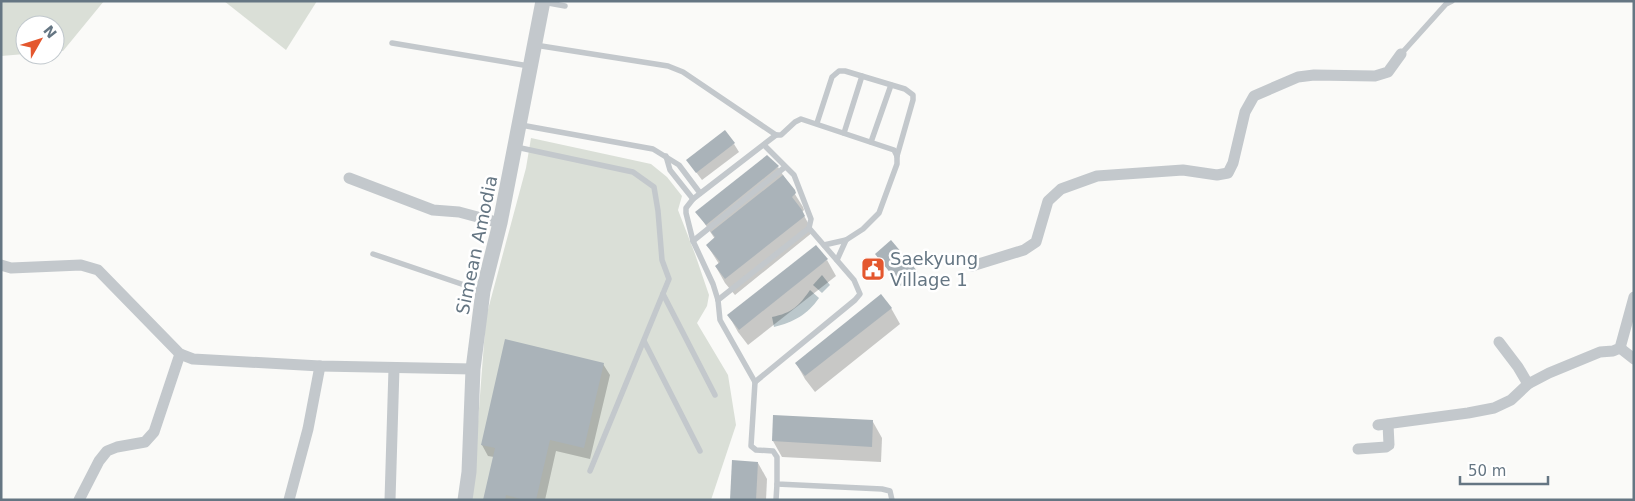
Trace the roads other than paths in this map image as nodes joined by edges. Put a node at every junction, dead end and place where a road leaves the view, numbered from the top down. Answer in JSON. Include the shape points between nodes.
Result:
{"nodes":[{"id":1,"x":1452,"y":1,"type":"edge"},
{"id":2,"x":543,"y":2,"type":"edge"},
{"id":3,"x":565,"y":6,"type":"dead end"},
{"id":4,"x":392,"y":43,"type":"dead end"},
{"id":5,"x":535,"y":45,"type":"junction"},
{"id":6,"x":1401,"y":54,"type":"joint"},
{"id":7,"x":532,"y":66,"type":"junction"},
{"id":8,"x":862,"y":76,"type":"junction"},
{"id":9,"x":891,"y":85,"type":"junction"},
{"id":10,"x":817,"y":123,"type":"junction"},
{"id":11,"x":521,"y":125,"type":"junction"},
{"id":12,"x":844,"y":133,"type":"junction"},
{"id":13,"x":776,"y":135,"type":"junction"},
{"id":14,"x":871,"y":142,"type":"junction"},
{"id":15,"x":764,"y":145,"type":"junction"},
{"id":16,"x":516,"y":146,"type":"junction"},
{"id":17,"x":666,"y":156,"type":"junction"},
{"id":18,"x":898,"y":156,"type":"junction"},
{"id":19,"x":785,"y":167,"type":"junction"},
{"id":20,"x":349,"y":178,"type":"dead end"},
{"id":21,"x":700,"y":193,"type":"junction"},
{"id":22,"x":693,"y":199,"type":"junction"},
{"id":23,"x":500,"y":224,"type":"junction"},
{"id":24,"x":809,"y":228,"type":"junction"},
{"id":25,"x":846,"y":240,"type":"junction"},
{"id":26,"x":693,"y":241,"type":"junction"},
{"id":27,"x":824,"y":245,"type":"junction"},
{"id":28,"x":373,"y":254,"type":"dead end"},
{"id":29,"x":837,"y":260,"type":"junction"},
{"id":30,"x":1,"y":264,"type":"edge"},
{"id":31,"x":972,"y":266,"type":"dead end"},
{"id":32,"x":484,"y":291,"type":"junction"},
{"id":33,"x":663,"y":294,"type":"junction"},
{"id":34,"x":1634,"y":297,"type":"edge"},
{"id":35,"x":718,"y":300,"type":"junction"},
{"id":36,"x":644,"y":341,"type":"junction"},
{"id":37,"x":1499,"y":342,"type":"dead end"},
{"id":38,"x":1620,"y":348,"type":"junction"},
{"id":39,"x":180,"y":354,"type":"junction"},
{"id":40,"x":1634,"y":359,"type":"edge"},
{"id":41,"x":320,"y":366,"type":"junction"},
{"id":42,"x":394,"y":368,"type":"junction"},
{"id":43,"x":473,"y":369,"type":"junction"},
{"id":44,"x":755,"y":382,"type":"junction"},
{"id":45,"x":1528,"y":384,"type":"junction"},
{"id":46,"x":715,"y":395,"type":"dead end"},
{"id":47,"x":1358,"y":449,"type":"dead end"},
{"id":48,"x":700,"y":451,"type":"dead end"},
{"id":49,"x":590,"y":471,"type":"dead end"},
{"id":50,"x":777,"y":484,"type":"junction"},
{"id":51,"x":79,"y":500,"type":"edge"},
{"id":52,"x":289,"y":500,"type":"edge"},
{"id":53,"x":390,"y":500,"type":"edge"},
{"id":54,"x":465,"y":500,"type":"edge"},
{"id":55,"x":776,"y":500,"type":"edge"},
{"id":56,"x":892,"y":500,"type":"edge"}],
"edges":[{"from":1,"to":6,"type":"lane"},
{"from":2,"to":3,"type":"lane"},
{"from":2,"to":5,"type":"street","name":"Simean Amodia"},
{"from":4,"to":7,"type":"lane"},
{"from":5,"to":7,"type":"street","name":"Simean Amodia"},
{"from":5,"to":13,"type":"lane","via":[[668,66],[683,72]]},
{"from":6,"to":31,"type":"street","via":[[1388,72],[1375,76],[1298,77],[1254,96],[1245,112],[1228,173],[1217,175],[1183,170],[1097,176],[1061,189],[1048,201],[1036,242],[1024,250]]},
{"from":7,"to":11,"type":"street","name":"Simean Amodia"},
{"from":8,"to":9,"type":"lane"},
{"from":8,"to":10,"type":"lane","via":[[839,71],[832,77]]},
{"from":8,"to":12,"type":"lane"},
{"from":9,"to":14,"type":"lane"},
{"from":9,"to":18,"type":"lane","via":[[905,89],[913,100]]},
{"from":10,"to":12,"type":"lane"},
{"from":10,"to":13,"type":"lane","via":[[801,119],[781,135]]},
{"from":11,"to":16,"type":"street","name":"Simean Amodia"},
{"from":11,"to":17,"type":"lane","via":[[653,149]]},
{"from":12,"to":14,"type":"lane"},
{"from":13,"to":15,"type":"lane"},
{"from":14,"to":18,"type":"lane","via":[[894,150]]},
{"from":15,"to":19,"type":"lane"},
{"from":15,"to":21,"type":"lane"},
{"from":16,"to":23,"type":"street","name":"Simean Amodia"},
{"from":16,"to":33,"type":"lane","via":[[633,172],[654,187],[662,260],[670,280]]},
{"from":17,"to":21,"type":"lane","via":[[679,165]]},
{"from":17,"to":22,"type":"lane","via":[[670,170]]},
{"from":18,"to":25,"type":"lane","via":[[879,213]]},
{"from":19,"to":24,"type":"lane","via":[[794,175],[806,204],[811,218]]},
{"from":19,"to":26,"type":"lane"},
{"from":20,"to":23,"type":"street","via":[[433,210],[458,212]]},
{"from":21,"to":22,"type":"lane"},
{"from":22,"to":26,"type":"lane","via":[[686,213]]},
{"from":23,"to":32,"type":"street","name":"Simean Amodia"},
{"from":24,"to":27,"type":"lane"},
{"from":24,"to":35,"type":"lane"},
{"from":25,"to":27,"type":"lane"},
{"from":25,"to":29,"type":"lane"},
{"from":26,"to":35,"type":"lane"},
{"from":27,"to":29,"type":"lane"},
{"from":28,"to":32,"type":"lane"},
{"from":29,"to":44,"type":"lane","via":[[854,280],[860,294]]},
{"from":30,"to":39,"type":"street","via":[[11,268],[81,265],[98,270]]},
{"from":32,"to":43,"type":"street","name":"Simean Amodia"},
{"from":33,"to":36,"type":"lane"},
{"from":33,"to":46,"type":"lane"},
{"from":34,"to":38,"type":"street"},
{"from":35,"to":44,"type":"lane","via":[[720,320]]},
{"from":36,"to":48,"type":"lane"},
{"from":36,"to":49,"type":"lane"},
{"from":37,"to":45,"type":"street"},
{"from":38,"to":40,"type":"street"},
{"from":38,"to":45,"type":"street","via":[[1594,354]]},
{"from":39,"to":41,"type":"street","via":[[193,359]]},
{"from":39,"to":51,"type":"street","via":[[154,432],[145,442],[107,451]]},
{"from":41,"to":42,"type":"street"},
{"from":41,"to":52,"type":"street","via":[[308,429]]},
{"from":42,"to":43,"type":"street"},
{"from":42,"to":53,"type":"street"},
{"from":43,"to":54,"type":"street","name":"Simean Amodia"},
{"from":44,"to":50,"type":"lane","via":[[751,446],[756,450],[772,451],[777,457]]},
{"from":45,"to":47,"type":"street","via":[[1511,400],[1494,408],[1383,424],[1389,445]]},
{"from":50,"to":55,"type":"lane"},
{"from":50,"to":56,"type":"lane","via":[[882,489],[890,491]]}]}
